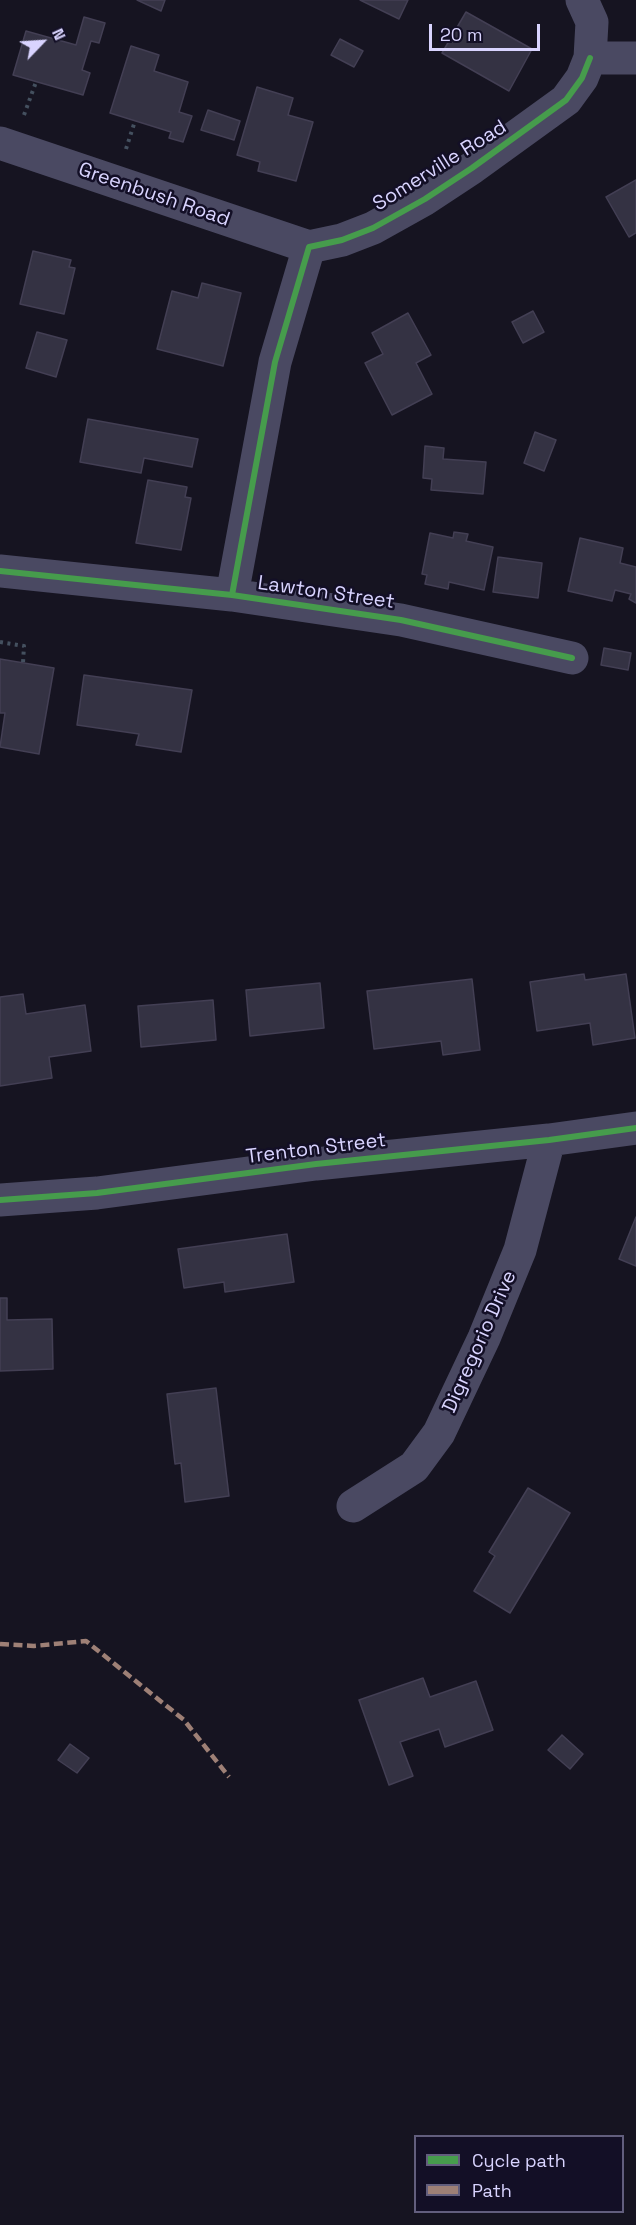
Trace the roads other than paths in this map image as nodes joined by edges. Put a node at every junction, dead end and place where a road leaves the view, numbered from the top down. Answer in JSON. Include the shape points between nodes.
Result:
{"nodes":[{"id":1,"x":582,"y":0,"type":"edge"},
{"id":2,"x":590,"y":58,"type":"junction"},
{"id":3,"x":636,"y":58,"type":"edge"},
{"id":4,"x":0,"y":143,"type":"edge"},
{"id":5,"x":309,"y":247,"type":"junction"},
{"id":6,"x":0,"y":571,"type":"edge"},
{"id":7,"x":232,"y":595,"type":"junction"},
{"id":8,"x":573,"y":658,"type":"dead end"},
{"id":9,"x":636,"y":1128,"type":"edge"},
{"id":10,"x":549,"y":1140,"type":"junction"},
{"id":11,"x":0,"y":1200,"type":"edge"},
{"id":12,"x":353,"y":1506,"type":"dead end"}],
"edges":[{"from":1,"to":2,"type":"street","via":[[592,22]]},
{"from":2,"to":3,"type":"street"},
{"from":2,"to":5,"type":"street","name":"Somerville Road","via":[[566,100],[472,168],[373,228]]},
{"from":4,"to":5,"type":"street","name":"Greenbush Road"},
{"from":5,"to":7,"type":"street","via":[[274,362]]},
{"from":6,"to":7,"type":"street","name":"Lawton Street"},
{"from":7,"to":8,"type":"street","name":"Lawton Street","via":[[401,620]]},
{"from":9,"to":10,"type":"street","name":"Trenton Street"},
{"from":10,"to":11,"type":"street","name":"Trenton Street","via":[[316,1164],[97,1193]]},
{"from":10,"to":12,"type":"street","name":"Digregorio Drive","via":[[520,1250],[439,1433],[414,1467]]}]}
